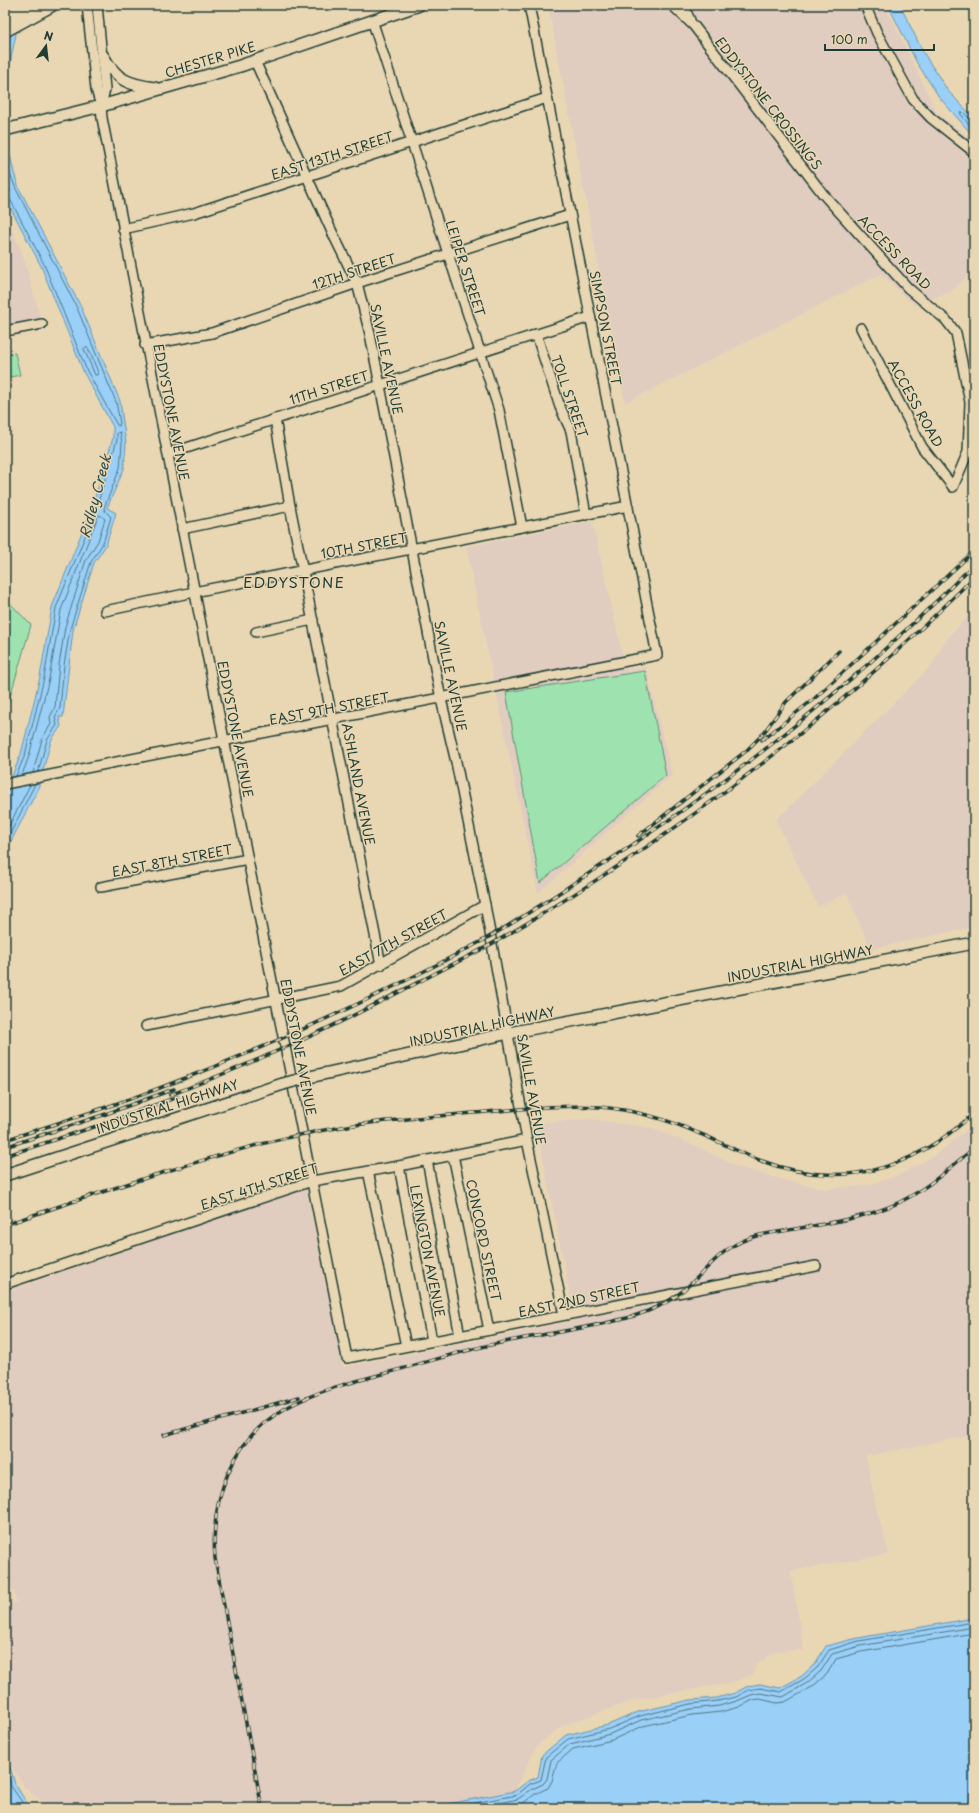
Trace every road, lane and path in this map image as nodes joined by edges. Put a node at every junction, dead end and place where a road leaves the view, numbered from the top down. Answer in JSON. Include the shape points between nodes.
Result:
{"nodes":[{"id":1,"x":26,"y":5,"type":"edge"},
{"id":2,"x":51,"y":5,"type":"edge"},
{"id":3,"x":87,"y":5,"type":"edge"},
{"id":4,"x":97,"y":5,"type":"edge"},
{"id":5,"x":419,"y":5,"type":"edge"},
{"id":6,"x":529,"y":5,"type":"edge"},
{"id":7,"x":672,"y":5,"type":"edge"},
{"id":8,"x":683,"y":5,"type":"edge"},
{"id":9,"x":865,"y":5,"type":"edge"},
{"id":10,"x":5,"y":17,"type":"edge"},
{"id":11,"x":372,"y":20,"type":"junction"},
{"id":12,"x":694,"y":26,"type":"junction"},
{"id":13,"x":5,"y":30,"type":"edge"},
{"id":14,"x":103,"y":56,"type":"junction"},
{"id":15,"x":255,"y":61,"type":"junction"},
{"id":16,"x":162,"y":88,"type":"junction"},
{"id":17,"x":547,"y":98,"type":"junction"},
{"id":18,"x":101,"y":106,"type":"junction"},
{"id":19,"x":5,"y":130,"type":"edge"},
{"id":20,"x":412,"y":142,"type":"junction"},
{"id":21,"x":974,"y":152,"type":"edge"},
{"id":22,"x":308,"y":176,"type":"junction"},
{"id":23,"x":823,"y":194,"type":"joint"},
{"id":24,"x":570,"y":215,"type":"junction"},
{"id":25,"x":123,"y":229,"type":"junction"},
{"id":26,"x":448,"y":254,"type":"junction"},
{"id":27,"x":357,"y":284,"type":"junction"},
{"id":28,"x":590,"y":317,"type":"junction"},
{"id":29,"x":42,"y":324,"type":"dead end"},
{"id":30,"x":861,"y":328,"type":"dead end"},
{"id":31,"x":5,"y":331,"type":"edge"},
{"id":32,"x":536,"y":334,"type":"junction"},
{"id":33,"x":145,"y":345,"type":"junction"},
{"id":34,"x":480,"y":352,"type":"junction"},
{"id":35,"x":379,"y":384,"type":"junction"},
{"id":36,"x":275,"y":419,"type":"junction"},
{"id":37,"x":168,"y":454,"type":"junction"},
{"id":38,"x":290,"y":506,"type":"junction"},
{"id":39,"x":628,"y":506,"type":"junction"},
{"id":40,"x":586,"y":515,"type":"junction"},
{"id":41,"x":522,"y":527,"type":"junction"},
{"id":42,"x":182,"y":529,"type":"junction"},
{"id":43,"x":412,"y":549,"type":"junction"},
{"id":44,"x":303,"y":571,"type":"junction"},
{"id":45,"x":194,"y":592,"type":"junction"},
{"id":46,"x":105,"y":611,"type":"dead end"},
{"id":47,"x":313,"y":620,"type":"junction"},
{"id":48,"x":256,"y":632,"type":"dead end"},
{"id":49,"x":658,"y":655,"type":"joint"},
{"id":50,"x":441,"y":699,"type":"junction"},
{"id":51,"x":334,"y":720,"type":"junction"},
{"id":52,"x":226,"y":742,"type":"junction"},
{"id":53,"x":5,"y":784,"type":"edge"},
{"id":54,"x":248,"y":859,"type":"junction"},
{"id":55,"x":101,"y":887,"type":"dead end"},
{"id":56,"x":485,"y":905,"type":"junction"},
{"id":57,"x":974,"y":943,"type":"edge"},
{"id":58,"x":381,"y":965,"type":"junction"},
{"id":59,"x":276,"y":998,"type":"junction"},
{"id":60,"x":146,"y":1026,"type":"dead end"},
{"id":61,"x":510,"y":1033,"type":"junction"},
{"id":62,"x":527,"y":1140,"type":"junction"},
{"id":63,"x":453,"y":1155,"type":"junction"},
{"id":64,"x":427,"y":1160,"type":"junction"},
{"id":65,"x":399,"y":1166,"type":"junction"},
{"id":66,"x":368,"y":1171,"type":"junction"},
{"id":67,"x":5,"y":1175,"type":"edge"},
{"id":68,"x":312,"y":1181,"type":"junction"},
{"id":69,"x":816,"y":1266,"type":"dead end"},
{"id":70,"x":5,"y":1284,"type":"edge"},
{"id":71,"x":564,"y":1315,"type":"junction"},
{"id":72,"x":489,"y":1330,"type":"junction"},
{"id":73,"x":460,"y":1336,"type":"junction"},
{"id":74,"x":432,"y":1341,"type":"junction"},
{"id":75,"x":406,"y":1346,"type":"junction"},
{"id":76,"x":347,"y":1358,"type":"joint"}],
"edges":[{"from":1,"to":10,"type":"highway"},
{"from":2,"to":13,"type":"highway"},
{"from":3,"to":18,"type":"street","via":[[96,89]]},
{"from":4,"to":14,"type":"street"},
{"from":5,"to":11,"type":"main road","name":"CHESTER PIKE"},
{"from":6,"to":17,"type":"street","name":"SIMPSON STREET"},
{"from":7,"to":12,"type":"street","name":"EDDYSTONE CROSSINGS"},
{"from":8,"to":12,"type":"street","name":"EDDYSTONE CROSSINGS"},
{"from":9,"to":21,"type":"street","via":[[877,33],[913,99],[931,118]]},
{"from":11,"to":15,"type":"main road","name":"CHESTER PIKE"},
{"from":11,"to":20,"type":"street","name":"LEIPER STREET"},
{"from":12,"to":23,"type":"street","name":"EDDYSTONE CROSSINGS"},
{"from":14,"to":16,"type":"main road","via":[[112,70],[124,80],[141,86]]},
{"from":14,"to":18,"type":"street","via":[[105,89]]},
{"from":15,"to":16,"type":"main road","name":"CHESTER PIKE"},
{"from":15,"to":22,"type":"street","name":"SAVILLE AVENUE"},
{"from":16,"to":18,"type":"main road","name":"CHESTER PIKE"},
{"from":17,"to":20,"type":"street","name":"EAST 13TH STREET"},
{"from":17,"to":24,"type":"street","name":"SIMPSON STREET"},
{"from":18,"to":19,"type":"main road","name":"CHESTER PIKE"},
{"from":18,"to":25,"type":"street","name":"EDDYSTONE AVENUE"},
{"from":20,"to":22,"type":"street","name":"EAST 13TH STREET"},
{"from":20,"to":26,"type":"street","name":"LEIPER STREET"},
{"from":22,"to":25,"type":"street","name":"EAST 13TH STREET","via":[[194,213]]},
{"from":22,"to":27,"type":"street","name":"SAVILLE AVENUE"},
{"from":23,"to":30,"type":"street","name":"ACCESS ROAD","via":[[908,288],[946,320],[956,333],[970,402],[968,452],[953,487],[922,447]]},
{"from":24,"to":26,"type":"street","name":"12TH STREET"},
{"from":24,"to":28,"type":"street","name":"SIMPSON STREET"},
{"from":25,"to":33,"type":"street","name":"EDDYSTONE AVENUE"},
{"from":26,"to":27,"type":"street","name":"12TH STREET"},
{"from":26,"to":34,"type":"street","name":"LEIPER STREET"},
{"from":27,"to":33,"type":"street","name":"12TH STREET","via":[[212,333]]},
{"from":27,"to":35,"type":"street","name":"SAVILLE AVENUE"},
{"from":28,"to":32,"type":"street","name":"11TH STREET"},
{"from":28,"to":39,"type":"street","name":"SIMPSON STREET"},
{"from":29,"to":31,"type":"street"},
{"from":32,"to":34,"type":"street","name":"11TH STREET"},
{"from":32,"to":40,"type":"street","name":"TOLL STREET","via":[[560,408],[571,431]]},
{"from":33,"to":37,"type":"street","name":"EDDYSTONE AVENUE"},
{"from":34,"to":35,"type":"street","name":"11TH STREET"},
{"from":34,"to":41,"type":"street","name":"LEIPER STREET","via":[[499,410]]},
{"from":35,"to":36,"type":"street","name":"11TH STREET"},
{"from":35,"to":43,"type":"street","name":"SAVILLE AVENUE"},
{"from":36,"to":37,"type":"street","name":"11TH STREET"},
{"from":36,"to":38,"type":"street","name":"ASHLAND AVENUE"},
{"from":37,"to":42,"type":"street","name":"EDDYSTONE AVENUE"},
{"from":38,"to":42,"type":"street"},
{"from":38,"to":44,"type":"street","name":"ASHLAND AVENUE"},
{"from":39,"to":40,"type":"street","name":"10TH STREET"},
{"from":39,"to":49,"type":"street","name":"SIMPSON STREET"},
{"from":40,"to":41,"type":"street","name":"10TH STREET"},
{"from":41,"to":43,"type":"street","name":"10TH STREET"},
{"from":42,"to":45,"type":"street","name":"EDDYSTONE AVENUE"},
{"from":43,"to":44,"type":"street","name":"10TH STREET"},
{"from":43,"to":50,"type":"street","name":"SAVILLE AVENUE"},
{"from":44,"to":45,"type":"street","name":"10TH STREET"},
{"from":44,"to":47,"type":"street","name":"ASHLAND AVENUE"},
{"from":45,"to":46,"type":"street","name":"10TH STREET"},
{"from":45,"to":52,"type":"street","name":"EDDYSTONE AVENUE"},
{"from":47,"to":48,"type":"street"},
{"from":47,"to":51,"type":"street","name":"ASHLAND AVENUE"},
{"from":49,"to":50,"type":"street","name":"EAST 9TH STREET"},
{"from":50,"to":51,"type":"street","name":"EAST 9TH STREET"},
{"from":50,"to":56,"type":"street","name":"SAVILLE AVENUE"},
{"from":51,"to":52,"type":"street","name":"EAST 9TH STREET"},
{"from":51,"to":58,"type":"street","name":"ASHLAND AVENUE","via":[[341,771]]},
{"from":52,"to":53,"type":"street","name":"EAST 9TH STREET"},
{"from":52,"to":54,"type":"street","name":"EDDYSTONE AVENUE"},
{"from":54,"to":55,"type":"street","name":"EAST 8TH STREET"},
{"from":54,"to":59,"type":"street","name":"EDDYSTONE AVENUE"},
{"from":56,"to":58,"type":"street","name":"EAST 7TH STREET"},
{"from":56,"to":61,"type":"street","name":"SAVILLE AVENUE"},
{"from":57,"to":61,"type":"main road","name":"INDUSTRIAL HIGHWAY"},
{"from":58,"to":59,"type":"street","name":"EAST 7TH STREET","via":[[341,986]]},
{"from":59,"to":60,"type":"street","name":"EAST 7TH STREET"},
{"from":59,"to":68,"type":"street","name":"EDDYSTONE AVENUE"},
{"from":61,"to":62,"type":"street","name":"SAVILLE AVENUE"},
{"from":61,"to":67,"type":"main road","name":"INDUSTRIAL HIGHWAY","bridge":true,"via":[[283,1084]]},
{"from":62,"to":63,"type":"street","name":"EAST 4TH STREET"},
{"from":62,"to":71,"type":"street","name":"SAVILLE AVENUE"},
{"from":63,"to":64,"type":"street","name":"EAST 4TH STREET"},
{"from":63,"to":72,"type":"street","name":"CONCORD STREET"},
{"from":64,"to":65,"type":"street","name":"EAST 4TH STREET"},
{"from":64,"to":73,"type":"street"},
{"from":65,"to":66,"type":"street","name":"EAST 4TH STREET"},
{"from":65,"to":74,"type":"street","name":"LEXINGTON AVENUE"},
{"from":66,"to":68,"type":"street","name":"EAST 4TH STREET"},
{"from":66,"to":75,"type":"street"},
{"from":68,"to":70,"type":"street","name":"EAST 4TH STREET"},
{"from":68,"to":76,"type":"street","name":"EDDYSTONE AVENUE"},
{"from":69,"to":71,"type":"street","name":"EAST 2ND STREET"},
{"from":71,"to":72,"type":"street","name":"EAST 2ND STREET"},
{"from":72,"to":73,"type":"street","name":"EAST 2ND STREET"},
{"from":73,"to":74,"type":"street","name":"EAST 2ND STREET"},
{"from":74,"to":75,"type":"street","name":"EAST 2ND STREET"},
{"from":75,"to":76,"type":"street","name":"EAST 2ND STREET"}]}
